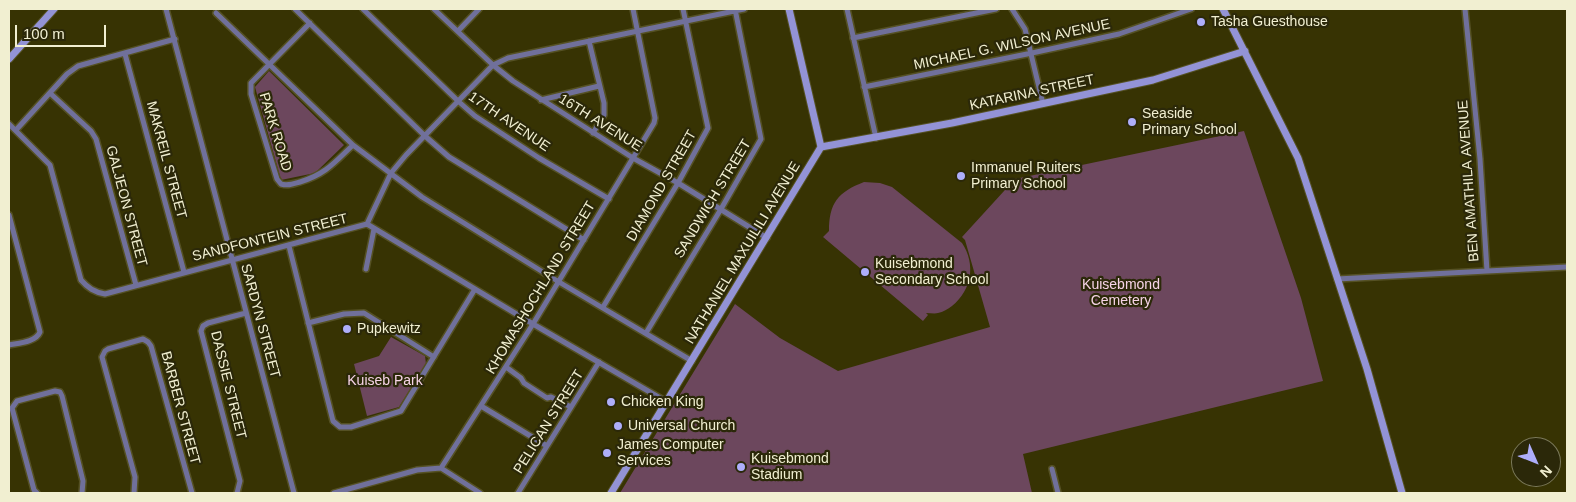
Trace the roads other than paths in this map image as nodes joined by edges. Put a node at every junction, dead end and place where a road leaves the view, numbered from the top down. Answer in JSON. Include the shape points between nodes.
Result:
{"nodes":[{"id":1,"x":54,"y":9,"type":"edge"},
{"id":2,"x":166,"y":9,"type":"edge"},
{"id":3,"x":295,"y":9,"type":"edge"},
{"id":4,"x":364,"y":9,"type":"edge"},
{"id":5,"x":434,"y":9,"type":"edge"},
{"id":6,"x":479,"y":9,"type":"edge"},
{"id":7,"x":633,"y":9,"type":"edge"},
{"id":8,"x":683,"y":9,"type":"edge"},
{"id":9,"x":744,"y":9,"type":"edge"},
{"id":10,"x":789,"y":9,"type":"edge"},
{"id":11,"x":847,"y":9,"type":"edge"},
{"id":12,"x":996,"y":9,"type":"edge"},
{"id":13,"x":1012,"y":9,"type":"edge"},
{"id":14,"x":1191,"y":9,"type":"edge"},
{"id":15,"x":1223,"y":9,"type":"edge"},
{"id":16,"x":1465,"y":9,"type":"edge"},
{"id":17,"x":735,"y":10,"type":"edge"},
{"id":18,"x":216,"y":13,"type":"dead end"},
{"id":19,"x":686,"y":21,"type":"junction"},
{"id":20,"x":310,"y":23,"type":"junction"},
{"id":21,"x":458,"y":31,"type":"junction"},
{"id":22,"x":638,"y":31,"type":"junction"},
{"id":23,"x":853,"y":38,"type":"junction"},
{"id":24,"x":175,"y":39,"type":"junction"},
{"id":25,"x":589,"y":41,"type":"junction"},
{"id":26,"x":1245,"y":51,"type":"junction"},
{"id":27,"x":1032,"y":53,"type":"junction"},
{"id":28,"x":125,"y":54,"type":"junction"},
{"id":29,"x":9,"y":59,"type":"edge"},
{"id":30,"x":270,"y":64,"type":"junction"},
{"id":31,"x":493,"y":65,"type":"junction"},
{"id":32,"x":599,"y":86,"type":"junction"},
{"id":33,"x":864,"y":87,"type":"junction"},
{"id":34,"x":50,"y":93,"type":"junction"},
{"id":35,"x":541,"y":100,"type":"junction"},
{"id":36,"x":458,"y":101,"type":"junction"},
{"id":37,"x":1043,"y":104,"type":"junction"},
{"id":38,"x":9,"y":124,"type":"edge"},
{"id":39,"x":16,"y":130,"type":"junction"},
{"id":40,"x":593,"y":133,"type":"junction"},
{"id":41,"x":424,"y":136,"type":"junction"},
{"id":42,"x":876,"y":138,"type":"junction"},
{"id":43,"x":353,"y":145,"type":"junction"},
{"id":44,"x":821,"y":147,"type":"junction"},
{"id":45,"x":633,"y":158,"type":"junction"},
{"id":46,"x":392,"y":173,"type":"junction"},
{"id":47,"x":678,"y":183,"type":"junction"},
{"id":48,"x":609,"y":199,"type":"junction"},
{"id":49,"x":721,"y":209,"type":"junction"},
{"id":50,"x":9,"y":215,"type":"edge"},
{"id":51,"x":367,"y":224,"type":"junction"},
{"id":52,"x":374,"y":229,"type":"junction"},
{"id":53,"x":767,"y":238,"type":"junction"},
{"id":54,"x":584,"y":240,"type":"junction"},
{"id":55,"x":289,"y":246,"type":"junction"},
{"id":56,"x":231,"y":260,"type":"junction"},
{"id":57,"x":1567,"y":267,"type":"edge"},
{"id":58,"x":366,"y":269,"type":"dead end"},
{"id":59,"x":1487,"y":271,"type":"junction"},
{"id":60,"x":184,"y":272,"type":"junction"},
{"id":61,"x":1337,"y":279,"type":"junction"},
{"id":62,"x":559,"y":282,"type":"junction"},
{"id":63,"x":136,"y":285,"type":"junction"},
{"id":64,"x":475,"y":289,"type":"junction"},
{"id":65,"x":603,"y":307,"type":"junction"},
{"id":66,"x":246,"y":313,"type":"junction"},
{"id":67,"x":308,"y":323,"type":"junction"},
{"id":68,"x":533,"y":324,"type":"junction"},
{"id":69,"x":646,"y":333,"type":"junction"},
{"id":70,"x":9,"y":345,"type":"edge"},
{"id":71,"x":434,"y":358,"type":"junction"},
{"id":72,"x":692,"y":361,"type":"junction"},
{"id":73,"x":599,"y":362,"type":"junction"},
{"id":74,"x":506,"y":367,"type":"junction"},
{"id":75,"x":667,"y":402,"type":"junction"},
{"id":76,"x":481,"y":406,"type":"junction"},
{"id":77,"x":571,"y":407,"type":"junction"},
{"id":78,"x":547,"y":446,"type":"junction"},
{"id":79,"x":441,"y":468,"type":"junction"},
{"id":80,"x":1052,"y":469,"type":"dead end"},
{"id":81,"x":360,"y":486,"type":"junction"},
{"id":82,"x":36,"y":493,"type":"edge"},
{"id":83,"x":82,"y":493,"type":"edge"},
{"id":84,"x":134,"y":493,"type":"edge"},
{"id":85,"x":192,"y":493,"type":"edge"},
{"id":86,"x":237,"y":493,"type":"edge"},
{"id":87,"x":294,"y":493,"type":"edge"},
{"id":88,"x":334,"y":493,"type":"edge"},
{"id":89,"x":361,"y":493,"type":"edge"},
{"id":90,"x":480,"y":493,"type":"edge"},
{"id":91,"x":518,"y":493,"type":"edge"},
{"id":92,"x":611,"y":493,"type":"edge"},
{"id":93,"x":1058,"y":493,"type":"edge"},
{"id":94,"x":1402,"y":493,"type":"edge"}],
"edges":[{"from":1,"to":29,"type":"street"},
{"from":2,"to":24,"type":"street","name":"SARDYN STREET"},
{"from":3,"to":20,"type":"street"},
{"from":4,"to":36,"type":"street","name":"17TH AVENUE"},
{"from":5,"to":21,"type":"street","name":"16TH AVENUE"},
{"from":6,"to":21,"type":"street"},
{"from":7,"to":22,"type":"street","name":"KHOMASHOCHLAND STREET"},
{"from":8,"to":19,"type":"street","name":"DIAMOND STREET"},
{"from":9,"to":17,"type":"street","name":"SANDFONTEIN STREET"},
{"from":10,"to":44,"type":"street"},
{"from":11,"to":23,"type":"street"},
{"from":12,"to":23,"type":"street"},
{"from":13,"to":27,"type":"street","via":[[1024,29]]},
{"from":14,"to":27,"type":"street","name":"MICHAEL G. WILSON AVENUE","via":[[1119,34]]},
{"from":15,"to":26,"type":"street"},
{"from":16,"to":59,"type":"street","name":"BEN AMATHILA AVENUE"},
{"from":17,"to":19,"type":"street","name":"SANDFONTEIN STREET"},
{"from":17,"to":49,"type":"street","name":"SANDWICH STREET","via":[[761,139]]},
{"from":18,"to":30,"type":"street"},
{"from":19,"to":22,"type":"street","name":"SANDFONTEIN STREET"},
{"from":19,"to":47,"type":"street","name":"DIAMOND STREET","via":[[708,128]]},
{"from":20,"to":30,"type":"street","name":"PARK ROAD"},
{"from":20,"to":41,"type":"street"},
{"from":21,"to":31,"type":"street","name":"16TH AVENUE"},
{"from":22,"to":25,"type":"street","name":"SANDFONTEIN STREET"},
{"from":22,"to":45,"type":"street","name":"KHOMASHOCHLAND STREET","via":[[655,118]]},
{"from":23,"to":33,"type":"street"},
{"from":24,"to":28,"type":"street"},
{"from":24,"to":56,"type":"street","name":"SARDYN STREET"},
{"from":25,"to":31,"type":"street","name":"SANDFONTEIN STREET","via":[[508,58]]},
{"from":25,"to":32,"type":"street"},
{"from":26,"to":37,"type":"street","name":"KATARINA STREET","via":[[1152,80]]},
{"from":26,"to":61,"type":"street","via":[[1298,158]]},
{"from":27,"to":33,"type":"street","name":"MICHAEL G. WILSON AVENUE"},
{"from":27,"to":37,"type":"street"},
{"from":28,"to":34,"type":"street","via":[[78,66]]},
{"from":28,"to":60,"type":"street","name":"MAKREIL STREET"},
{"from":30,"to":43,"type":"street"},
{"from":30,"to":43,"type":"street","name":"PARK ROAD","via":[[251,83],[251,94],[281,184],[288,186],[319,175]]},
{"from":31,"to":35,"type":"street","name":"16TH AVENUE"},
{"from":31,"to":36,"type":"street","name":"SANDFONTEIN STREET"},
{"from":32,"to":35,"type":"street"},
{"from":32,"to":40,"type":"street","via":[[604,115]]},
{"from":33,"to":42,"type":"street"},
{"from":34,"to":39,"type":"street"},
{"from":34,"to":63,"type":"street","name":"GALJEON STREET","via":[[96,139]]},
{"from":35,"to":40,"type":"street","name":"16TH AVENUE"},
{"from":36,"to":41,"type":"street","name":"SANDFONTEIN STREET"},
{"from":36,"to":48,"type":"street","name":"17TH AVENUE","via":[[502,134]]},
{"from":37,"to":42,"type":"street","name":"KATARINA STREET"},
{"from":38,"to":39,"type":"street","name":"SANDFONTEIN STREET"},
{"from":39,"to":63,"type":"street","name":"SANDFONTEIN STREET","via":[[50,165],[80,280],[104,294]]},
{"from":40,"to":45,"type":"street","name":"16TH AVENUE"},
{"from":41,"to":46,"type":"street","name":"SANDFONTEIN STREET"},
{"from":41,"to":54,"type":"street","via":[[449,157]]},
{"from":42,"to":44,"type":"street","name":"KATARINA STREET"},
{"from":43,"to":46,"type":"street"},
{"from":44,"to":53,"type":"street","name":"NATHANIEL MAXUILILI AVENUE"},
{"from":45,"to":47,"type":"street","name":"16TH AVENUE"},
{"from":45,"to":48,"type":"street","name":"KHOMASHOCHLAND STREET"},
{"from":46,"to":51,"type":"street","name":"SANDFONTEIN STREET"},
{"from":46,"to":62,"type":"street","via":[[436,206]]},
{"from":47,"to":49,"type":"street","name":"16TH AVENUE"},
{"from":47,"to":65,"type":"street","name":"DIAMOND STREET"},
{"from":48,"to":54,"type":"street","name":"KHOMASHOCHLAND STREET"},
{"from":49,"to":53,"type":"street","name":"16TH AVENUE"},
{"from":49,"to":69,"type":"street","name":"SANDWICH STREET"},
{"from":50,"to":70,"type":"street","via":[[40,329],[34,339]]},
{"from":51,"to":52,"type":"street"},
{"from":51,"to":55,"type":"street","name":"SANDFONTEIN STREET"},
{"from":52,"to":58,"type":"street"},
{"from":52,"to":64,"type":"street"},
{"from":53,"to":72,"type":"street","name":"NATHANIEL MAXUILILI AVENUE"},
{"from":54,"to":62,"type":"street","name":"KHOMASHOCHLAND STREET"},
{"from":55,"to":56,"type":"street","name":"SANDFONTEIN STREET"},
{"from":55,"to":67,"type":"street"},
{"from":56,"to":60,"type":"street","name":"SANDFONTEIN STREET"},
{"from":56,"to":66,"type":"street","name":"SARDYN STREET"},
{"from":57,"to":59,"type":"street","name":"BEN AMATHILA AVENUE"},
{"from":59,"to":61,"type":"street"},
{"from":60,"to":63,"type":"street","name":"SANDFONTEIN STREET"},
{"from":61,"to":94,"type":"street"},
{"from":62,"to":65,"type":"street"},
{"from":62,"to":68,"type":"street","name":"KHOMASHOCHLAND STREET"},
{"from":64,"to":68,"type":"street"},
{"from":64,"to":71,"type":"street"},
{"from":65,"to":69,"type":"street"},
{"from":66,"to":86,"type":"street","name":"DASSIE STREET","via":[[208,322],[201,331],[240,481]]},
{"from":66,"to":87,"type":"street","name":"SARDYN STREET"},
{"from":67,"to":71,"type":"street","via":[[344,314],[364,314]]},
{"from":67,"to":71,"type":"street","via":[[333,421],[340,428],[401,411]]},
{"from":68,"to":73,"type":"street"},
{"from":68,"to":74,"type":"street","name":"KHOMASHOCHLAND STREET"},
{"from":69,"to":72,"type":"street"},
{"from":72,"to":75,"type":"street","name":"NATHANIEL MAXUILILI AVENUE"},
{"from":73,"to":75,"type":"street"},
{"from":73,"to":77,"type":"street","name":"PELICAN STREET"},
{"from":74,"to":76,"type":"street","name":"KHOMASHOCHLAND STREET"},
{"from":74,"to":77,"type":"street","via":[[547,398]]},
{"from":75,"to":92,"type":"street","name":"NATHANIEL MAXUILILI AVENUE"},
{"from":76,"to":78,"type":"street"},
{"from":76,"to":79,"type":"street","name":"KHOMASHOCHLAND STREET"},
{"from":77,"to":78,"type":"street","name":"PELICAN STREET"},
{"from":78,"to":91,"type":"street","name":"PELICAN STREET"},
{"from":79,"to":81,"type":"street","via":[[417,470]]},
{"from":79,"to":90,"type":"street"},
{"from":80,"to":93,"type":"street"},
{"from":81,"to":88,"type":"street"},
{"from":81,"to":89,"type":"street"},
{"from":82,"to":83,"type":"street","via":[[12,408],[17,401],[55,390],[62,396],[83,481]]},
{"from":84,"to":85,"type":"street","name":"BARBER STREET","via":[[135,477],[102,357],[108,349],[143,339],[151,346]]}]}
